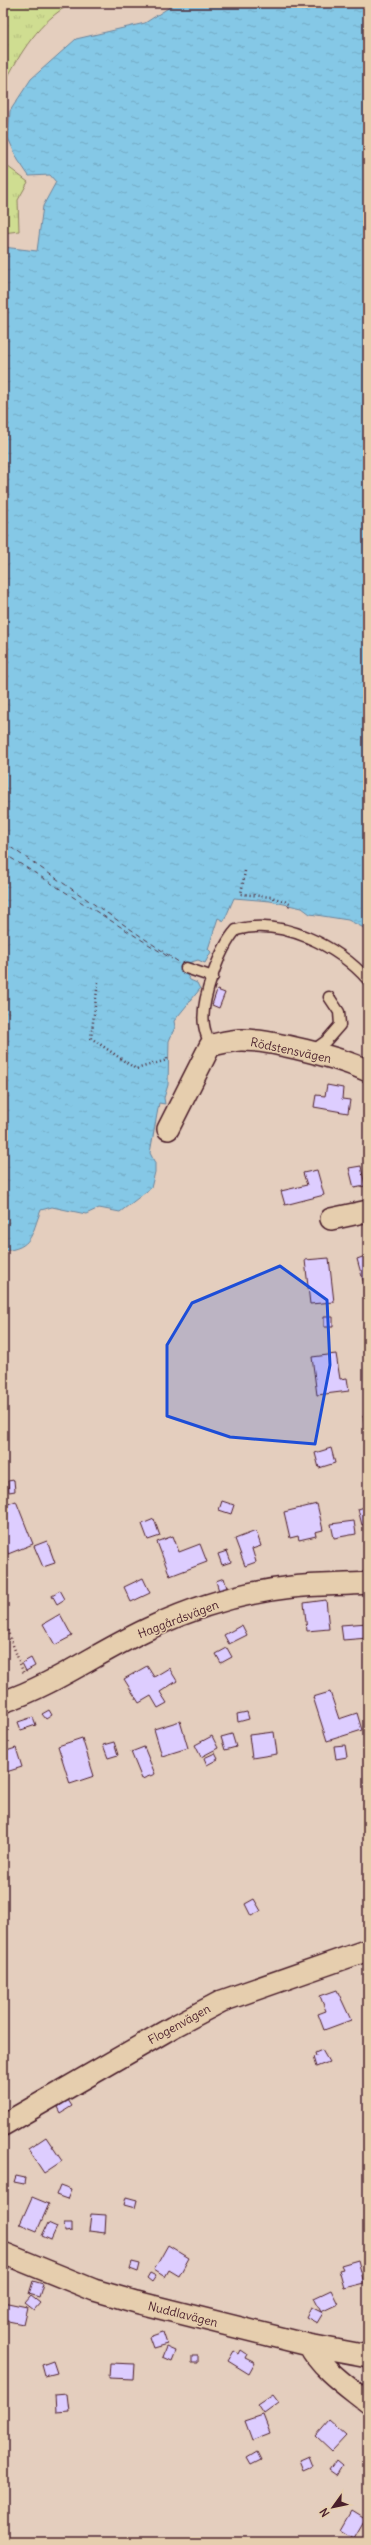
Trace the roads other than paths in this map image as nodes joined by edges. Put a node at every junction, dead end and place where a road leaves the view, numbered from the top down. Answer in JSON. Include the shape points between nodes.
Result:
{"nodes":[{"id":1,"x":186,"y":968,"type":"dead end"},
{"id":2,"x":213,"y":977,"type":"junction"},
{"id":3,"x":368,"y":980,"type":"edge"},
{"id":4,"x":329,"y":997,"type":"dead end"},
{"id":5,"x":210,"y":1046,"type":"junction"},
{"id":6,"x":310,"y":1053,"type":"junction"},
{"id":7,"x":368,"y":1071,"type":"edge"},
{"id":8,"x":168,"y":1129,"type":"dead end"},
{"id":9,"x":368,"y":1211,"type":"edge"},
{"id":10,"x":332,"y":1220,"type":"dead end"},
{"id":11,"x":368,"y":1582,"type":"edge"},
{"id":12,"x":3,"y":1702,"type":"edge"},
{"id":13,"x":368,"y":1950,"type":"edge"},
{"id":14,"x":3,"y":2125,"type":"edge"},
{"id":15,"x":3,"y":2253,"type":"edge"},
{"id":16,"x":309,"y":2345,"type":"junction"},
{"id":17,"x":368,"y":2356,"type":"edge"},
{"id":18,"x":368,"y":2403,"type":"edge"}],
"edges":[{"from":1,"to":2,"type":"lane"},
{"from":2,"to":3,"type":"lane","via":[[236,930],[265,926],[286,931],[318,944],[357,967]]},
{"from":2,"to":5,"type":"lane","via":[[204,1011],[204,1025]]},
{"from":4,"to":6,"type":"lane","via":[[339,1012],[340,1025],[326,1041]]},
{"from":5,"to":6,"type":"street","name":"Rödstensvägen","via":[[241,1040],[276,1044]]},
{"from":5,"to":8,"type":"street"},
{"from":6,"to":7,"type":"street","name":"Rödstensvägen"},
{"from":9,"to":10,"type":"street"},
{"from":11,"to":12,"type":"street","name":"Haggårdsvägen","via":[[278,1589],[249,1594],[196,1610],[152,1627],[31,1692]]},
{"from":13,"to":14,"type":"street","name":"Flogenvägen","via":[[222,2001]]},
{"from":15,"to":16,"type":"street","name":"Nuddlavägen","via":[[94,2290]]},
{"from":16,"to":17,"type":"street","name":"Nuddlavägen"},
{"from":16,"to":18,"type":"street","via":[[314,2355],[334,2375]]}]}
